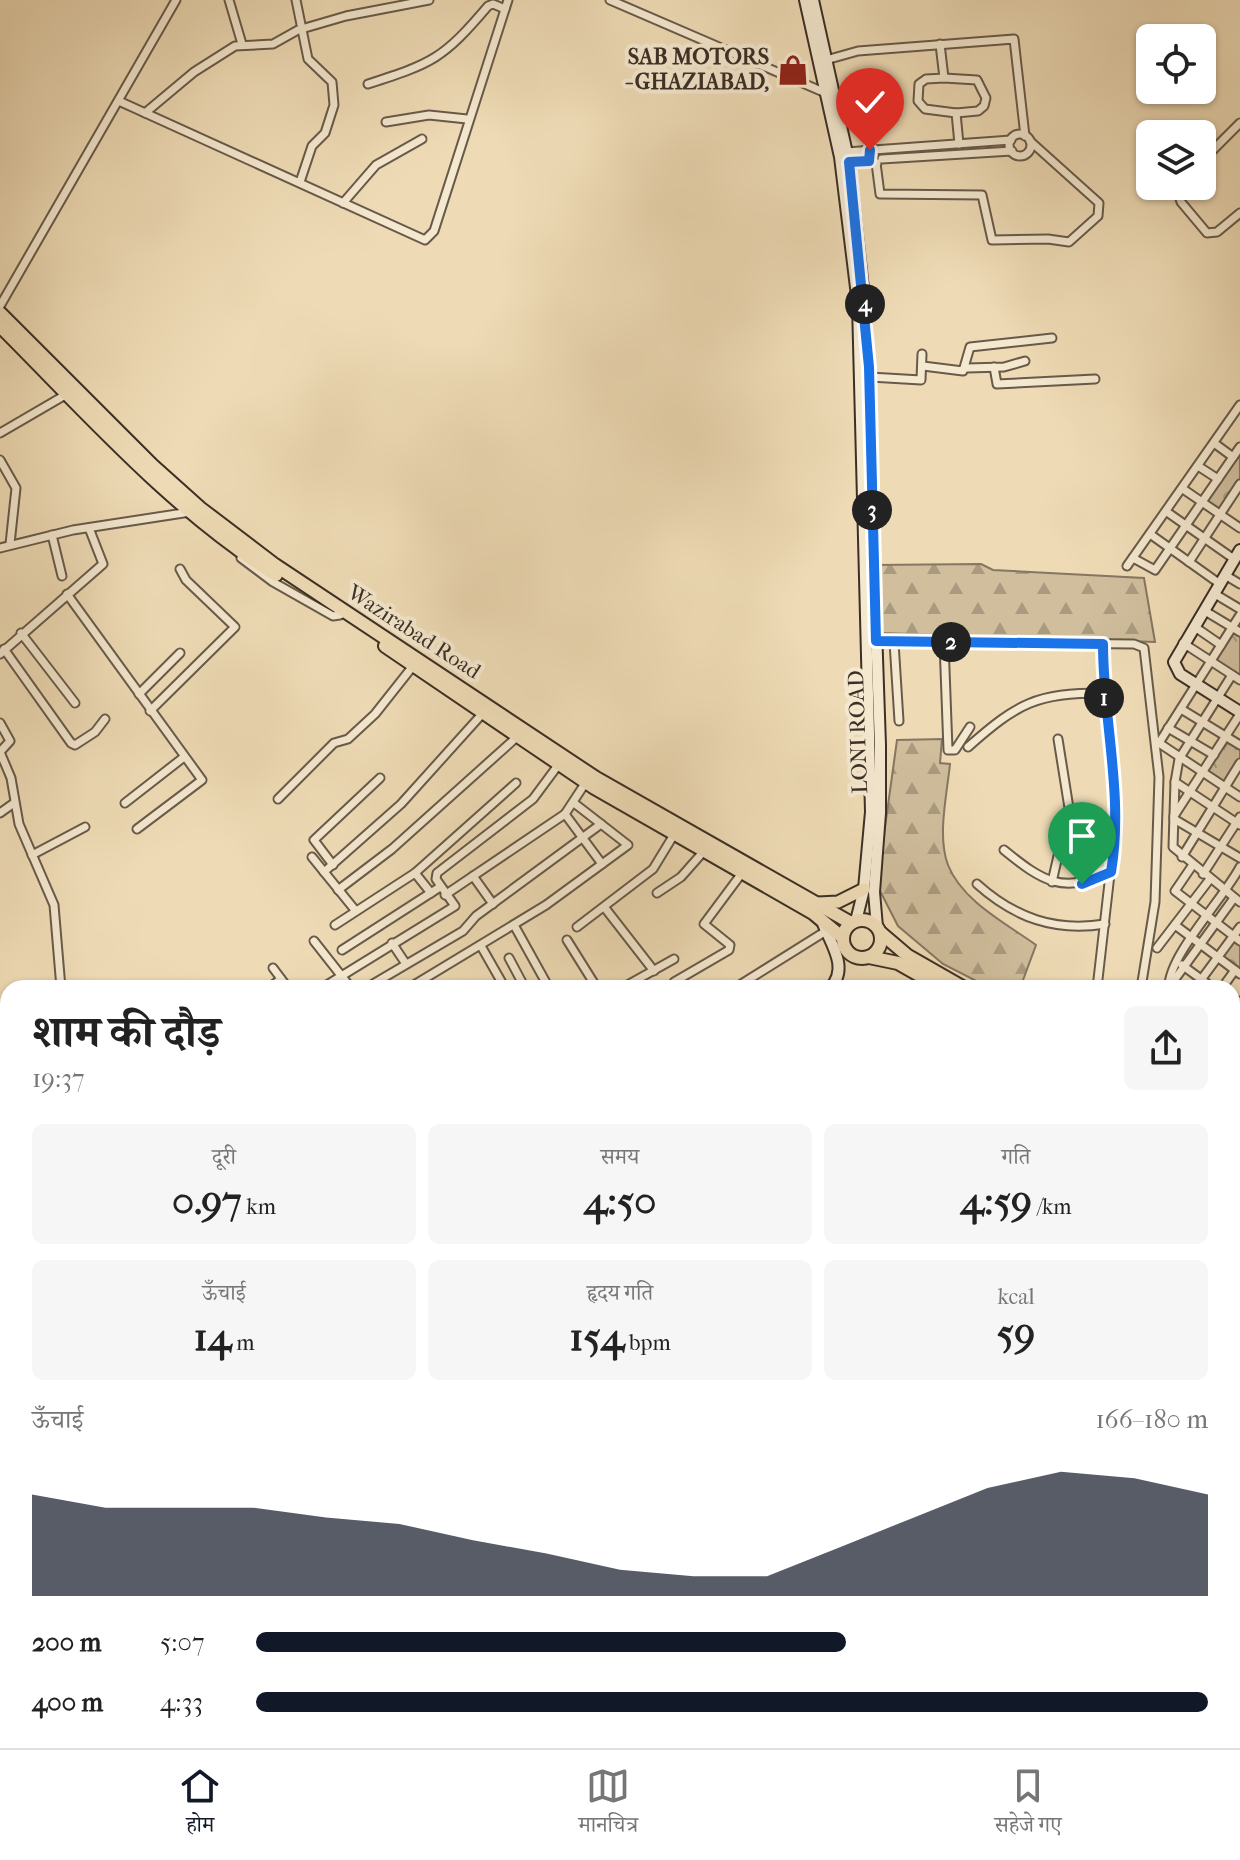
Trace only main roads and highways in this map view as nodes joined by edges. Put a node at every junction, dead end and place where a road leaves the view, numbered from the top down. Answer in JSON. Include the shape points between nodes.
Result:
{"nodes":[{"id":1,"x":0,"y":313,"type":"edge"},
{"id":2,"x":0,"y":326,"type":"edge"},
{"id":3,"x":193,"y":508,"type":"junction"},
{"id":4,"x":589,"y":778,"type":"junction"},
{"id":5,"x":678,"y":830,"type":"junction"},
{"id":6,"x":868,"y":887,"type":"road end"},
{"id":7,"x":813,"y":903,"type":"junction"},
{"id":8,"x":854,"y":922,"type":"junction"},
{"id":9,"x":879,"y":930,"type":"junction"},
{"id":10,"x":843,"y":938,"type":"junction"},
{"id":11,"x":866,"y":957,"type":"junction"},
{"id":12,"x":928,"y":980,"type":"edge"},
{"id":13,"x":950,"y":980,"type":"edge"}],
"edges":[{"from":1,"to":3,"type":"highway","name":"Wazirabad Road"},
{"from":2,"to":3,"type":"highway","name":"Wazirabad Road"},
{"from":3,"to":4,"type":"highway","name":"Wazirabad Road"},
{"from":3,"to":4,"type":"highway","name":"Wazirabad Road","via":[[268,570],[559,764]]},
{"from":4,"to":5,"type":"highway","name":"Wazirabad Road"},
{"from":5,"to":7,"type":"highway","name":"Wazirabad Road"},
{"from":5,"to":10,"type":"highway","name":"Wazirabad Road"},
{"from":6,"to":7,"type":"main road","via":[[838,902]]},
{"from":7,"to":8,"type":"highway","name":"Wazirabad Road"},
{"from":8,"to":9,"type":"highway","via":[[865,920]]},
{"from":8,"to":10,"type":"highway"},
{"from":9,"to":11,"type":"highway","via":[[879,949]]},
{"from":9,"to":13,"type":"highway","via":[[908,956]]},
{"from":10,"to":11,"type":"highway","via":[[851,954]]},
{"from":11,"to":12,"type":"highway","via":[[898,963]]}]}
